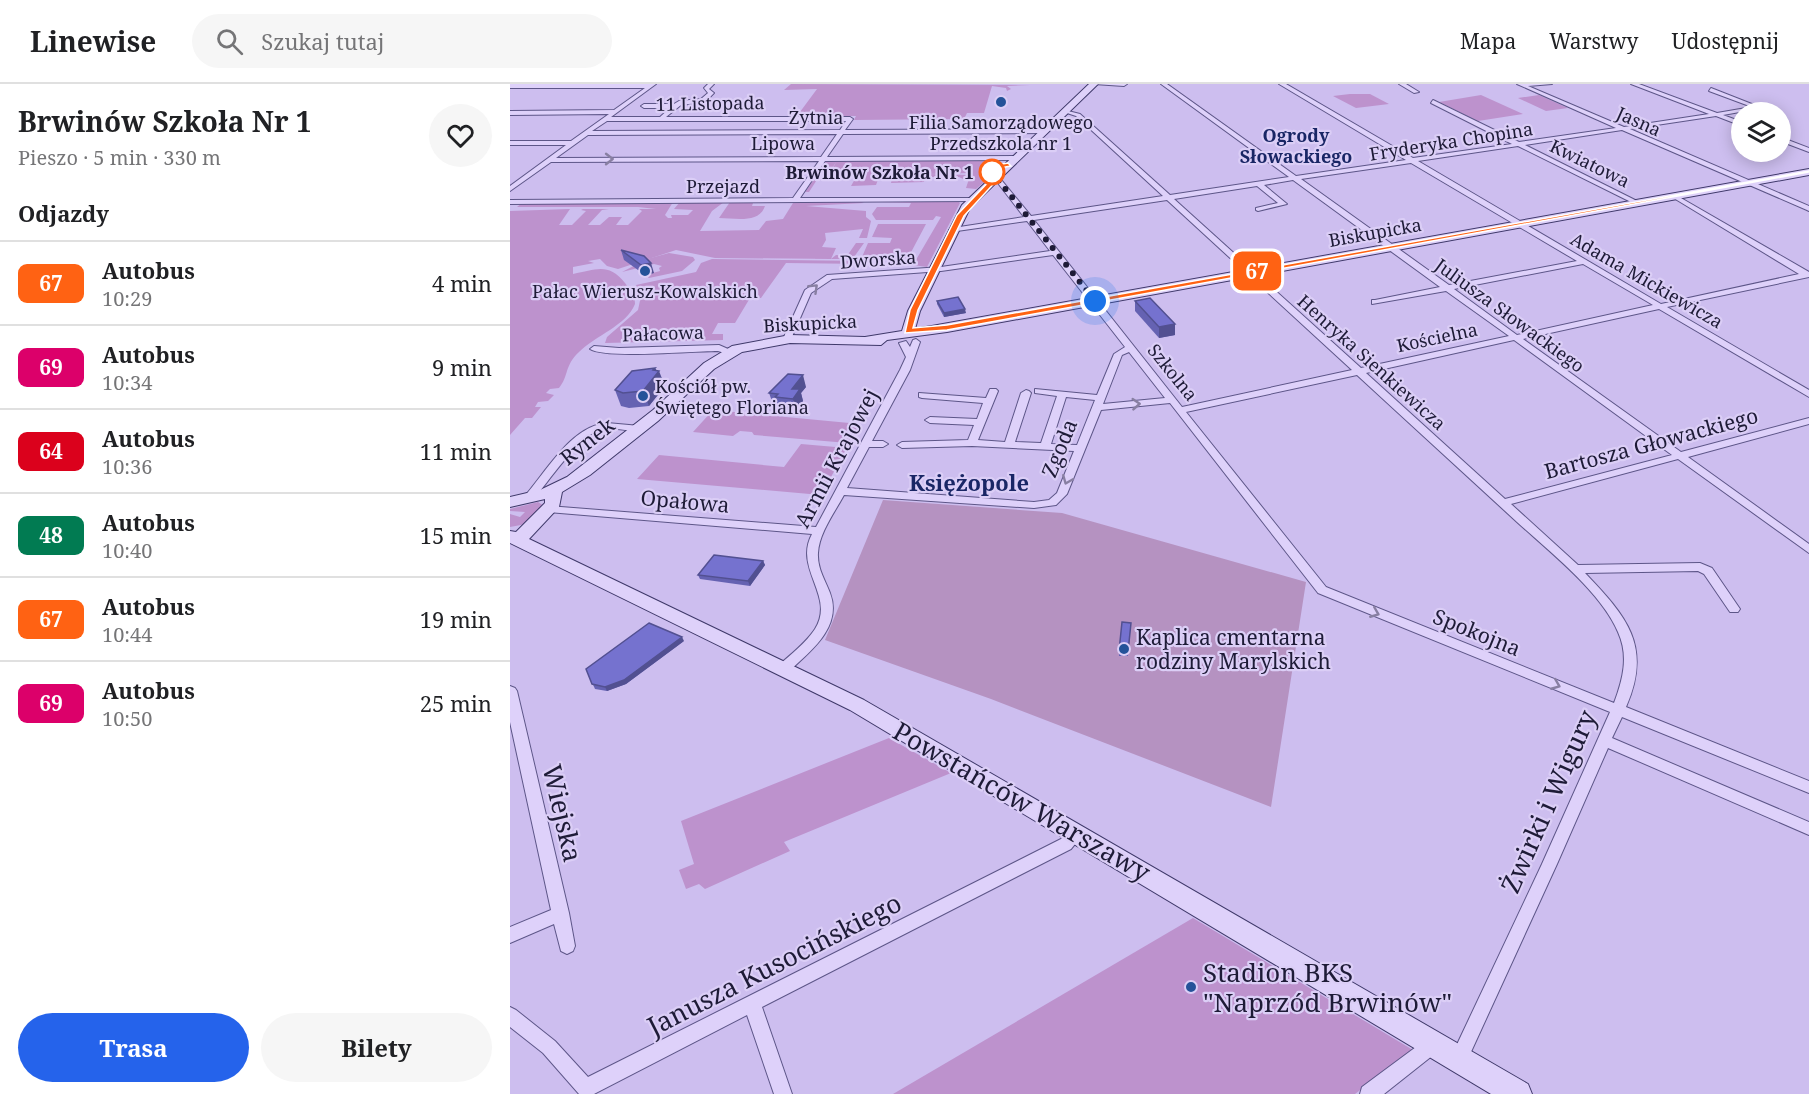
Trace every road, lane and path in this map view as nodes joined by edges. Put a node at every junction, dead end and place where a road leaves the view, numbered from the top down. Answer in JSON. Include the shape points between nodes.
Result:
{"nodes":[{"id":1,"x":711,"y":84,"type":"edge"},
{"id":2,"x":1096,"y":84,"type":"edge"},
{"id":3,"x":1124,"y":84,"type":"edge"},
{"id":4,"x":1164,"y":84,"type":"edge"},
{"id":5,"x":1282,"y":84,"type":"edge"},
{"id":6,"x":1402,"y":84,"type":"edge"},
{"id":7,"x":1521,"y":84,"type":"edge"},
{"id":8,"x":1549,"y":84,"type":"edge"},
{"id":9,"x":1634,"y":84,"type":"edge"},
{"id":10,"x":652,"y":85,"type":"edge"},
{"id":11,"x":510,"y":86,"type":"edge"},
{"id":12,"x":1711,"y":90,"type":"dead end"},
{"id":13,"x":1416,"y":92,"type":"dead end"},
{"id":14,"x":1433,"y":102,"type":"dead end"},
{"id":15,"x":644,"y":106,"type":"dead end"},
{"id":16,"x":675,"y":106,"type":"junction"},
{"id":17,"x":1066,"y":111,"type":"junction"},
{"id":18,"x":614,"y":112,"type":"junction"},
{"id":19,"x":510,"y":113,"type":"edge"},
{"id":20,"x":1716,"y":115,"type":"junction"},
{"id":21,"x":605,"y":119,"type":"junction"},
{"id":22,"x":661,"y":119,"type":"junction"},
{"id":23,"x":1731,"y":120,"type":"edge"},
{"id":24,"x":1622,"y":129,"type":"junction"},
{"id":25,"x":1045,"y":131,"type":"junction"},
{"id":26,"x":587,"y":132,"type":"junction"},
{"id":27,"x":842,"y":132,"type":"junction"},
{"id":28,"x":510,"y":143,"type":"edge"},
{"id":29,"x":573,"y":143,"type":"junction"},
{"id":30,"x":1791,"y":144,"type":"edge"},
{"id":31,"x":1521,"y":145,"type":"junction"},
{"id":32,"x":1809,"y":150,"type":"edge"},
{"id":33,"x":824,"y":158,"type":"junction"},
{"id":34,"x":1016,"y":158,"type":"junction"},
{"id":35,"x":550,"y":160,"type":"junction"},
{"id":36,"x":1413,"y":162,"type":"junction"},
{"id":37,"x":1809,"y":172,"type":"edge"},
{"id":38,"x":996,"y":177,"type":"junction"},
{"id":39,"x":1295,"y":180,"type":"junction"},
{"id":40,"x":1747,"y":183,"type":"junction"},
{"id":41,"x":1260,"y":185,"type":"junction"},
{"id":42,"x":510,"y":189,"type":"edge"},
{"id":43,"x":1674,"y":196,"type":"junction"},
{"id":44,"x":973,"y":199,"type":"junction"},
{"id":45,"x":1169,"y":199,"type":"junction"},
{"id":46,"x":795,"y":200,"type":"junction"},
{"id":47,"x":510,"y":202,"type":"edge"},
{"id":48,"x":1637,"y":203,"type":"junction"},
{"id":49,"x":1258,"y":209,"type":"dead end"},
{"id":50,"x":1809,"y":209,"type":"edge"},
{"id":51,"x":1032,"y":220,"type":"junction"},
{"id":52,"x":1519,"y":224,"type":"junction"},
{"id":53,"x":953,"y":231,"type":"junction"},
{"id":54,"x":1389,"y":248,"type":"junction"},
{"id":55,"x":1057,"y":252,"type":"junction"},
{"id":56,"x":1584,"y":262,"type":"junction"},
{"id":57,"x":934,"y":270,"type":"junction"},
{"id":58,"x":1249,"y":272,"type":"junction"},
{"id":59,"x":1808,"y":274,"type":"edge"},
{"id":60,"x":1447,"y":288,"type":"junction"},
{"id":61,"x":1095,"y":301,"type":"junction"},
{"id":62,"x":1375,"y":302,"type":"dead end"},
{"id":63,"x":1657,"y":305,"type":"junction"},
{"id":64,"x":909,"y":337,"type":"junction"},
{"id":65,"x":1513,"y":337,"type":"junction"},
{"id":66,"x":787,"y":339,"type":"junction"},
{"id":67,"x":752,"y":345,"type":"joint"},
{"id":68,"x":1131,"y":347,"type":"junction"},
{"id":69,"x":594,"y":349,"type":"dead end"},
{"id":70,"x":731,"y":352,"type":"junction"},
{"id":71,"x":1357,"y":371,"type":"junction"},
{"id":72,"x":1038,"y":391,"type":"dead end"},
{"id":73,"x":1026,"y":393,"type":"dead end"},
{"id":74,"x":1062,"y":394,"type":"junction"},
{"id":75,"x":1809,"y":394,"type":"edge"},
{"id":76,"x":922,"y":395,"type":"dead end"},
{"id":77,"x":1099,"y":402,"type":"junction"},
{"id":78,"x":1178,"y":405,"type":"junction"},
{"id":79,"x":930,"y":420,"type":"dead end"},
{"id":80,"x":1809,"y":421,"type":"edge"},
{"id":81,"x":981,"y":422,"type":"junction"},
{"id":82,"x":639,"y":429,"type":"junction"},
{"id":83,"x":972,"y":443,"type":"junction"},
{"id":84,"x":865,"y":444,"type":"junction"},
{"id":85,"x":883,"y":444,"type":"dead end"},
{"id":86,"x":902,"y":445,"type":"dead end"},
{"id":87,"x":1009,"y":445,"type":"junction"},
{"id":88,"x":1045,"y":446,"type":"junction"},
{"id":89,"x":1080,"y":448,"type":"junction"},
{"id":90,"x":1680,"y":456,"type":"junction"},
{"id":91,"x":554,"y":491,"type":"junction"},
{"id":92,"x":840,"y":491,"type":"junction"},
{"id":93,"x":528,"y":499,"type":"junction"},
{"id":94,"x":510,"y":502,"type":"edge"},
{"id":95,"x":1504,"y":503,"type":"junction"},
{"id":96,"x":548,"y":509,"type":"junction"},
{"id":97,"x":818,"y":531,"type":"junction"},
{"id":98,"x":512,"y":541,"type":"edge"},
{"id":99,"x":1809,"y":549,"type":"edge"},
{"id":100,"x":1575,"y":569,"type":"junction"},
{"id":101,"x":1322,"y":590,"type":"joint"},
{"id":102,"x":1734,"y":609,"type":"dead end"},
{"id":103,"x":783,"y":669,"type":"junction"},
{"id":104,"x":510,"y":690,"type":"edge"},
{"id":105,"x":1618,"y":710,"type":"junction"},
{"id":106,"x":1604,"y":740,"type":"junction"},
{"id":107,"x":1809,"y":787,"type":"edge"},
{"id":108,"x":1809,"y":829,"type":"edge"},
{"id":109,"x":1076,"y":833,"type":"junction"},
{"id":110,"x":561,"y":914,"type":"junction"},
{"id":111,"x":510,"y":935,"type":"edge"},
{"id":112,"x":567,"y":946,"type":"dead end"},
{"id":113,"x":753,"y":1003,"type":"junction"},
{"id":114,"x":510,"y":1016,"type":"edge"},
{"id":115,"x":1430,"y":1042,"type":"junction"},
{"id":116,"x":1459,"y":1059,"type":"junction"},
{"id":117,"x":783,"y":1094,"type":"edge"},
{"id":118,"x":1369,"y":1094,"type":"edge"},
{"id":119,"x":1518,"y":1094,"type":"edge"}],
"edges":[{"from":1,"to":16,"type":"street","via":[[706,89],[711,93],[704,100]]},
{"from":2,"to":3,"type":"street"},
{"from":2,"to":17,"type":"street"},
{"from":4,"to":39,"type":"street","name":"Juliusza Słowackiego"},
{"from":5,"to":36,"type":"street","name":"Adama Mickiewicza"},
{"from":6,"to":13,"type":"street"},
{"from":7,"to":8,"type":"street"},
{"from":7,"to":24,"type":"street","name":"Jasna"},
{"from":9,"to":20,"type":"street"},
{"from":10,"to":11,"type":"street"},
{"from":10,"to":18,"type":"street"},
{"from":12,"to":20,"type":"street","name":"Fryderyka Chopina","via":[[1759,108]]},
{"from":14,"to":31,"type":"street","name":"Kwiatowa"},
{"from":15,"to":16,"type":"street"},
{"from":16,"to":22,"type":"street"},
{"from":17,"to":25,"type":"street"},
{"from":17,"to":45,"type":"street","name":"Henryka Sienkiewicza","via":[[1078,115]]},
{"from":18,"to":19,"type":"street"},
{"from":18,"to":21,"type":"street"},
{"from":20,"to":23,"type":"street"},
{"from":20,"to":24,"type":"street","name":"Fryderyka Chopina"},
{"from":21,"to":22,"type":"street","name":"11 Listopada"},
{"from":21,"to":26,"type":"street"},
{"from":22,"to":27,"type":"street","name":"11 Listopada","via":[[842,117],[850,120]]},
{"from":24,"to":31,"type":"street","name":"Fryderyka Chopina"},
{"from":24,"to":40,"type":"street","name":"Jasna"},
{"from":25,"to":27,"type":"street","name":"Żytnia"},
{"from":25,"to":34,"type":"street"},
{"from":26,"to":27,"type":"street","name":"Żytnia"},
{"from":26,"to":29,"type":"street"},
{"from":27,"to":33,"type":"street"},
{"from":28,"to":29,"type":"street"},
{"from":29,"to":35,"type":"street"},
{"from":30,"to":32,"type":"street"},
{"from":31,"to":36,"type":"street","name":"Fryderyka Chopina"},
{"from":31,"to":48,"type":"street","name":"Kwiatowa"},
{"from":33,"to":34,"type":"street","name":"Lipowa"},
{"from":35,"to":33,"type":"street","name":"Lipowa","one_way":true},
{"from":33,"to":46,"type":"street"},
{"from":34,"to":38,"type":"street"},
{"from":35,"to":42,"type":"street"},
{"from":36,"to":39,"type":"street","name":"Fryderyka Chopina"},
{"from":36,"to":52,"type":"street","name":"Adama Mickiewicza"},
{"from":37,"to":40,"type":"street","name":"Biskupicka"},
{"from":38,"to":44,"type":"street"},
{"from":38,"to":51,"type":"street","name":"Szkolna"},
{"from":39,"to":41,"type":"street","name":"Fryderyka Chopina"},
{"from":39,"to":54,"type":"street","name":"Juliusza Słowackiego"},
{"from":40,"to":43,"type":"street","name":"Biskupicka"},
{"from":40,"to":50,"type":"street","name":"Jasna"},
{"from":41,"to":45,"type":"street","name":"Fryderyka Chopina"},
{"from":41,"to":49,"type":"street","via":[[1284,204]]},
{"from":43,"to":48,"type":"street","name":"Biskupicka"},
{"from":43,"to":59,"type":"street"},
{"from":44,"to":46,"type":"street","name":"Przejazd"},
{"from":44,"to":53,"type":"street"},
{"from":45,"to":51,"type":"street","name":"Fryderyka Chopina"},
{"from":45,"to":58,"type":"street","name":"Henryka Sienkiewicza"},
{"from":46,"to":47,"type":"street","name":"Przejazd"},
{"from":48,"to":52,"type":"street","name":"Biskupicka"},
{"from":51,"to":53,"type":"street","name":"Fryderyka Chopina"},
{"from":51,"to":55,"type":"street","name":"Szkolna"},
{"from":52,"to":54,"type":"street","name":"Biskupicka"},
{"from":52,"to":56,"type":"street","name":"Adama Mickiewicza"},
{"from":53,"to":57,"type":"street"},
{"from":54,"to":58,"type":"street","name":"Biskupicka"},
{"from":54,"to":60,"type":"street","name":"Juliusza Słowackiego"},
{"from":55,"to":57,"type":"street","name":"Dworska"},
{"from":55,"to":61,"type":"street","name":"Szkolna"},
{"from":56,"to":60,"type":"street"},
{"from":56,"to":63,"type":"street","name":"Adama Mickiewicza"},
{"from":57,"to":64,"type":"street","via":[[914,310]]},
{"from":66,"to":57,"type":"street","name":"Dworska","one_way":true,"via":[[806,295],[823,280],[845,274]]},
{"from":58,"to":61,"type":"street","name":"Biskupicka"},
{"from":58,"to":71,"type":"street","name":"Henryka Sienkiewicza"},
{"from":59,"to":63,"type":"street","name":"Kościelna"},
{"from":60,"to":62,"type":"street"},
{"from":60,"to":65,"type":"street","name":"Juliusza Słowackiego"},
{"from":61,"to":64,"type":"street","name":"Biskupicka"},
{"from":61,"to":68,"type":"street","name":"Szkolna"},
{"from":63,"to":65,"type":"street","name":"Kościelna"},
{"from":63,"to":75,"type":"street","name":"Adama Mickiewicza"},
{"from":64,"to":66,"type":"street","name":"Biskupicka"},
{"from":64,"to":84,"type":"street","name":"Armii Krajowej","via":[[910,357]]},
{"from":65,"to":71,"type":"street","name":"Kościelna"},
{"from":65,"to":90,"type":"street","name":"Juliusza Słowackiego"},
{"from":66,"to":67,"type":"street","name":"Biskupicka"},
{"from":67,"to":70,"type":"street","name":"Rynek"},
{"from":68,"to":77,"type":"street","name":"Zgoda","via":[[1118,354]]},
{"from":68,"to":78,"type":"street","name":"Szkolna"},
{"from":69,"to":70,"type":"street","name":"Pałacowa","via":[[719,348]]},
{"from":70,"to":82,"type":"street","name":"Rynek","via":[[708,366]]},
{"from":71,"to":78,"type":"street","name":"Kościelna"},
{"from":71,"to":95,"type":"street","name":"Henryka Sienkiewicza"},
{"from":72,"to":74,"type":"street","name":"Kościelna"},
{"from":73,"to":87,"type":"street"},
{"from":74,"to":77,"type":"street","name":"Kościelna"},
{"from":74,"to":88,"type":"street"},
{"from":76,"to":81,"type":"street","via":[[991,396]]},
{"from":77,"to":78,"type":"street","name":"Kościelna","one_way":true},
{"from":77,"to":89,"type":"street","name":"Zgoda"},
{"from":78,"to":101,"type":"street","name":"Szkolna"},
{"from":79,"to":81,"type":"street"},
{"from":80,"to":90,"type":"street","name":"Bartosza Głowackiego"},
{"from":81,"to":83,"type":"street"},
{"from":82,"to":91,"type":"street","name":"Rynek","via":[[581,477]]},
{"from":82,"to":93,"type":"street","name":"Rynek","via":[[591,429]]},
{"from":83,"to":86,"type":"street"},
{"from":83,"to":87,"type":"street"},
{"from":84,"to":85,"type":"street"},
{"from":84,"to":92,"type":"street","name":"Armii Krajowej"},
{"from":87,"to":88,"type":"street"},
{"from":88,"to":89,"type":"street"},
{"from":89,"to":92,"type":"street","name":"Zgoda","one_way":true,"via":[[1060,498],[1047,504]]},
{"from":90,"to":95,"type":"street","name":"Bartosza Głowackiego"},
{"from":90,"to":99,"type":"street","name":"Juliusza Słowackiego"},
{"from":91,"to":93,"type":"street","name":"Rynek"},
{"from":91,"to":96,"type":"street","via":[[555,500]]},
{"from":92,"to":97,"type":"street","name":"Armii Krajowej"},
{"from":93,"to":94,"type":"street","name":"Rynek"},
{"from":95,"to":100,"type":"street","name":"Henryka Sienkiewicza"},
{"from":96,"to":97,"type":"street","name":"Opałowa"},
{"from":96,"to":98,"type":"street"},
{"from":97,"to":103,"type":"street","name":"Armii Krajowej","via":[[811,561],[826,598],[827,613],[812,642]]},
{"from":98,"to":103,"type":"street","name":"Powstańców Warszawy"},
{"from":100,"to":102,"type":"street","via":[[1700,567],[1708,571]]},
{"from":100,"to":105,"type":"street","name":"Żwirki i Wigury","via":[[1614,617],[1627,641],[1631,656],[1629,672]]},
{"from":101,"to":105,"type":"street","name":"Spokojna","one_way":true},
{"from":103,"to":109,"type":"street","name":"Powstańców Warszawy","via":[[857,705]]},
{"from":104,"to":110,"type":"street","name":"Wiejska"},
{"from":105,"to":106,"type":"street","name":"Żwirki i Wigury"},
{"from":105,"to":107,"type":"street","name":"Spokojna"},
{"from":106,"to":108,"type":"street"},
{"from":106,"to":116,"type":"street","name":"Żwirki i Wigury"},
{"from":109,"to":113,"type":"street","name":"Janusza Kusocińskiego","via":[[1066,844]]},
{"from":109,"to":115,"type":"street","name":"Powstańców Warszawy"},
{"from":110,"to":111,"type":"street"},
{"from":110,"to":112,"type":"street","name":"Wiejska"},
{"from":113,"to":114,"type":"street","name":"Janusza Kusocińskiego","via":[[586,1088],[549,1047]]},
{"from":113,"to":117,"type":"street"},
{"from":115,"to":116,"type":"street","name":"Powstańców Warszawy"},
{"from":115,"to":118,"type":"street","via":[[1426,1050]]},
{"from":116,"to":119,"type":"street","name":"Powstańców Warszawy"}]}
